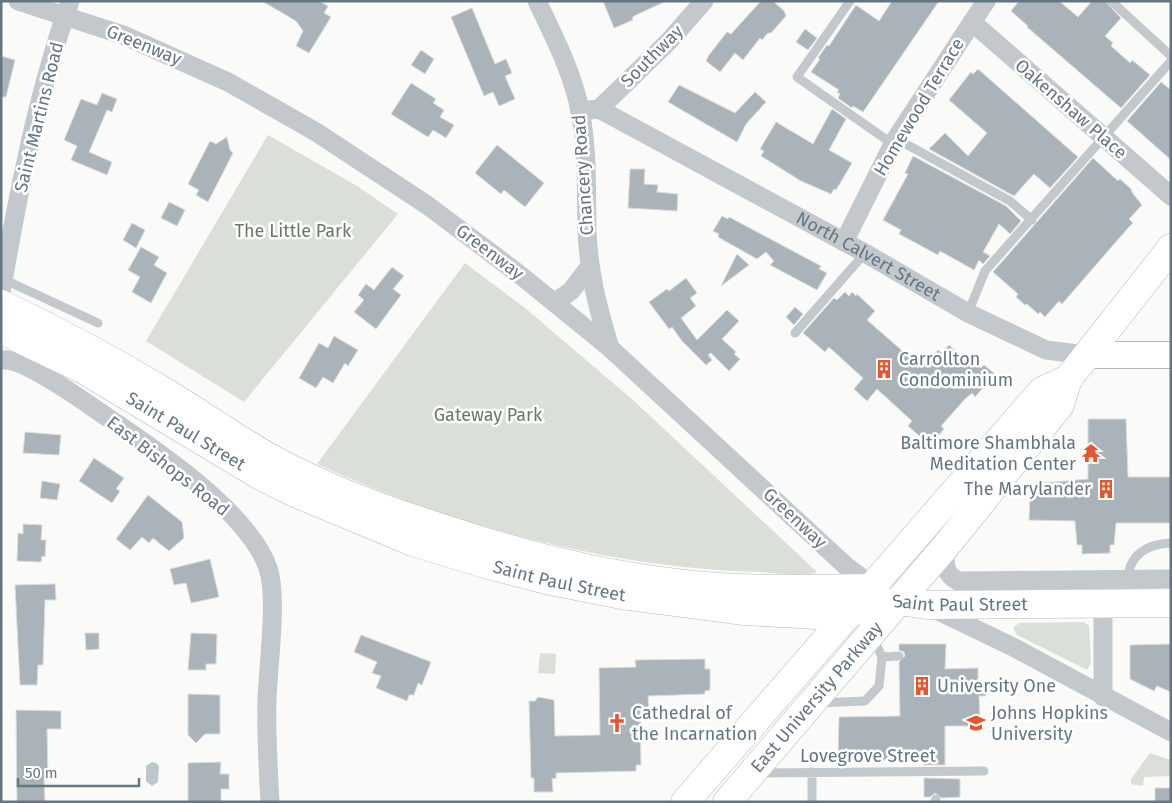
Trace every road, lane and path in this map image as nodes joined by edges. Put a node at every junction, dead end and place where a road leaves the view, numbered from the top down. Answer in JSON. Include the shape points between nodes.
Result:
{"nodes":[{"id":1,"x":18,"y":1,"type":"edge"},
{"id":2,"x":538,"y":1,"type":"edge"},
{"id":3,"x":704,"y":1,"type":"edge"},
{"id":4,"x":850,"y":1,"type":"edge"},
{"id":5,"x":986,"y":1,"type":"edge"},
{"id":6,"x":1111,"y":1,"type":"edge"},
{"id":7,"x":68,"y":8,"type":"edge"},
{"id":8,"x":972,"y":22,"type":"junction"},
{"id":9,"x":1171,"y":56,"type":"edge"},
{"id":10,"x":1171,"y":61,"type":"edge"},
{"id":11,"x":590,"y":110,"type":"junction"},
{"id":12,"x":1104,"y":138,"type":"junction"},
{"id":13,"x":895,"y":140,"type":"junction"},
{"id":14,"x":1171,"y":196,"type":"edge"},
{"id":15,"x":1032,"y":220,"type":"junction"},
{"id":16,"x":844,"y":242,"type":"junction"},
{"id":17,"x":865,"y":254,"type":"junction"},
{"id":18,"x":1167,"y":257,"type":"edge"},
{"id":19,"x":590,"y":266,"type":"junction"},
{"id":20,"x":2,"y":289,"type":"edge"},
{"id":21,"x":555,"y":302,"type":"junction"},
{"id":22,"x":968,"y":313,"type":"junction"},
{"id":23,"x":98,"y":324,"type":"dead end"},
{"id":24,"x":1,"y":330,"type":"edge"},
{"id":25,"x":795,"y":333,"type":"dead end"},
{"id":26,"x":610,"y":348,"type":"junction"},
{"id":27,"x":1086,"y":355,"type":"junction"},
{"id":28,"x":1171,"y":355,"type":"edge"},
{"id":29,"x":1,"y":360,"type":"edge"},
{"id":30,"x":1068,"y":379,"type":"junction"},
{"id":31,"x":1171,"y":543,"type":"edge"},
{"id":32,"x":945,"y":548,"type":"junction"},
{"id":33,"x":1171,"y":580,"type":"edge"},
{"id":34,"x":873,"y":588,"type":"junction"},
{"id":35,"x":1123,"y":594,"type":"junction"},
{"id":36,"x":899,"y":601,"type":"junction"},
{"id":37,"x":1171,"y":603,"type":"edge"},
{"id":38,"x":927,"y":605,"type":"junction"},
{"id":39,"x":852,"y":612,"type":"junction"},
{"id":40,"x":871,"y":633,"type":"junction"},
{"id":41,"x":899,"y":656,"type":"dead end"},
{"id":42,"x":882,"y":657,"type":"junction"},
{"id":43,"x":1104,"y":697,"type":"junction"},
{"id":44,"x":810,"y":704,"type":"junction"},
{"id":45,"x":1171,"y":732,"type":"edge"},
{"id":46,"x":984,"y":771,"type":"dead end"},
{"id":47,"x":812,"y":772,"type":"junction"},
{"id":48,"x":752,"y":773,"type":"junction"},
{"id":49,"x":270,"y":802,"type":"edge"},
{"id":50,"x":685,"y":802,"type":"edge"},
{"id":51,"x":727,"y":802,"type":"edge"},
{"id":52,"x":812,"y":802,"type":"edge"}],
"edges":[{"from":1,"to":7,"type":"street","name":"Greenway"},
{"from":2,"to":11,"type":"street","name":"Chancery Road","via":[[567,68]]},
{"from":3,"to":11,"type":"street","name":"Southway","via":[[669,41]]},
{"from":4,"to":13,"type":"lane","via":[[797,77],[882,136]]},
{"from":5,"to":8,"type":"street","name":"Homewood Terrace"},
{"from":6,"to":9,"type":"lane"},
{"from":7,"to":20,"type":"street","name":"Saint Martins Road","via":[[32,132]]},
{"from":7,"to":21,"type":"street","name":"Greenway","via":[[178,58],[264,101],[316,132],[426,205]]},
{"from":8,"to":12,"type":"street","name":"Oakenshaw Place"},
{"from":8,"to":13,"type":"street","name":"Homewood Terrace"},
{"from":10,"to":12,"type":"lane"},
{"from":11,"to":16,"type":"street","name":"North Calvert Street"},
{"from":11,"to":19,"type":"street","name":"Chancery Road","via":[[587,173]]},
{"from":12,"to":14,"type":"street","name":"Oakenshaw Place"},
{"from":12,"to":15,"type":"lane"},
{"from":13,"to":15,"type":"lane","via":[[1010,201]]},
{"from":13,"to":16,"type":"street","name":"Homewood Terrace"},
{"from":15,"to":22,"type":"lane","via":[[985,271]]},
{"from":16,"to":17,"type":"street","name":"North Calvert Street"},
{"from":17,"to":22,"type":"street","name":"North Calvert Street"},
{"from":17,"to":25,"type":"lane"},
{"from":18,"to":27,"type":"main road","name":"East University Parkway"},
{"from":19,"to":21,"type":"street","via":[[571,291]]},
{"from":19,"to":26,"type":"street","name":"Chancery Road"},
{"from":20,"to":23,"type":"lane"},
{"from":20,"to":34,"type":"main road","name":"Saint Paul Street","via":[[272,459],[378,508],[539,558],[614,574],[685,584],[750,588]]},
{"from":21,"to":26,"type":"street","name":"Greenway"},
{"from":22,"to":27,"type":"street","name":"North Calvert Street","via":[[1046,350]]},
{"from":24,"to":39,"type":"main road","name":"Saint Paul Street","via":[[84,370],[265,478],[360,522],[413,542],[546,580],[622,595],[745,611],[816,615]]},
{"from":26,"to":34,"type":"street","name":"Greenway"},
{"from":27,"to":28,"type":"main road","name":"North Calvert Street"},
{"from":27,"to":30,"type":"main road","name":"East University Parkway"},
{"from":29,"to":49,"type":"street","name":"East Bishops Road","via":[[53,381],[130,432],[228,511],[260,552],[272,584],[267,703]]},
{"from":30,"to":32,"type":"main road","name":"East University Parkway","via":[[1060,405]]},
{"from":30,"to":34,"type":"main road","name":"East University Parkway","via":[[1042,391]]},
{"from":31,"to":35,"type":"lane","via":[[1146,547],[1129,566]]},
{"from":32,"to":35,"type":"street","name":"Saint Paul Street","via":[[947,572],[958,581]]},
{"from":32,"to":36,"type":"main road","name":"East University Parkway"},
{"from":33,"to":35,"type":"street","name":"Saint Paul Street"},
{"from":34,"to":36,"type":"street","name":"Greenway"},
{"from":34,"to":39,"type":"main road","name":"East University Parkway"},
{"from":35,"to":37,"type":"main road","name":"Saint Paul Street"},
{"from":35,"to":38,"type":"main road","name":"Saint Paul Street"},
{"from":35,"to":43,"type":"street"},
{"from":36,"to":38,"type":"main road","name":"Saint Paul Street"},
{"from":36,"to":39,"type":"main road","name":"Saint Paul Street"},
{"from":36,"to":40,"type":"main road","name":"East University Parkway"},
{"from":38,"to":43,"type":"street"},
{"from":39,"to":50,"type":"main road","name":"East University Parkway"},
{"from":40,"to":42,"type":"lane"},
{"from":40,"to":44,"type":"main road","name":"East University Parkway"},
{"from":41,"to":42,"type":"lane"},
{"from":42,"to":44,"type":"lane","via":[[879,686],[865,701]]},
{"from":43,"to":45,"type":"street"},
{"from":44,"to":48,"type":"main road","name":"East University Parkway"},
{"from":46,"to":47,"type":"lane","name":"Lovegrove Street"},
{"from":47,"to":48,"type":"lane","name":"Lovegrove Street"},
{"from":47,"to":52,"type":"lane"},
{"from":48,"to":51,"type":"main road","name":"East University Parkway"}]}
